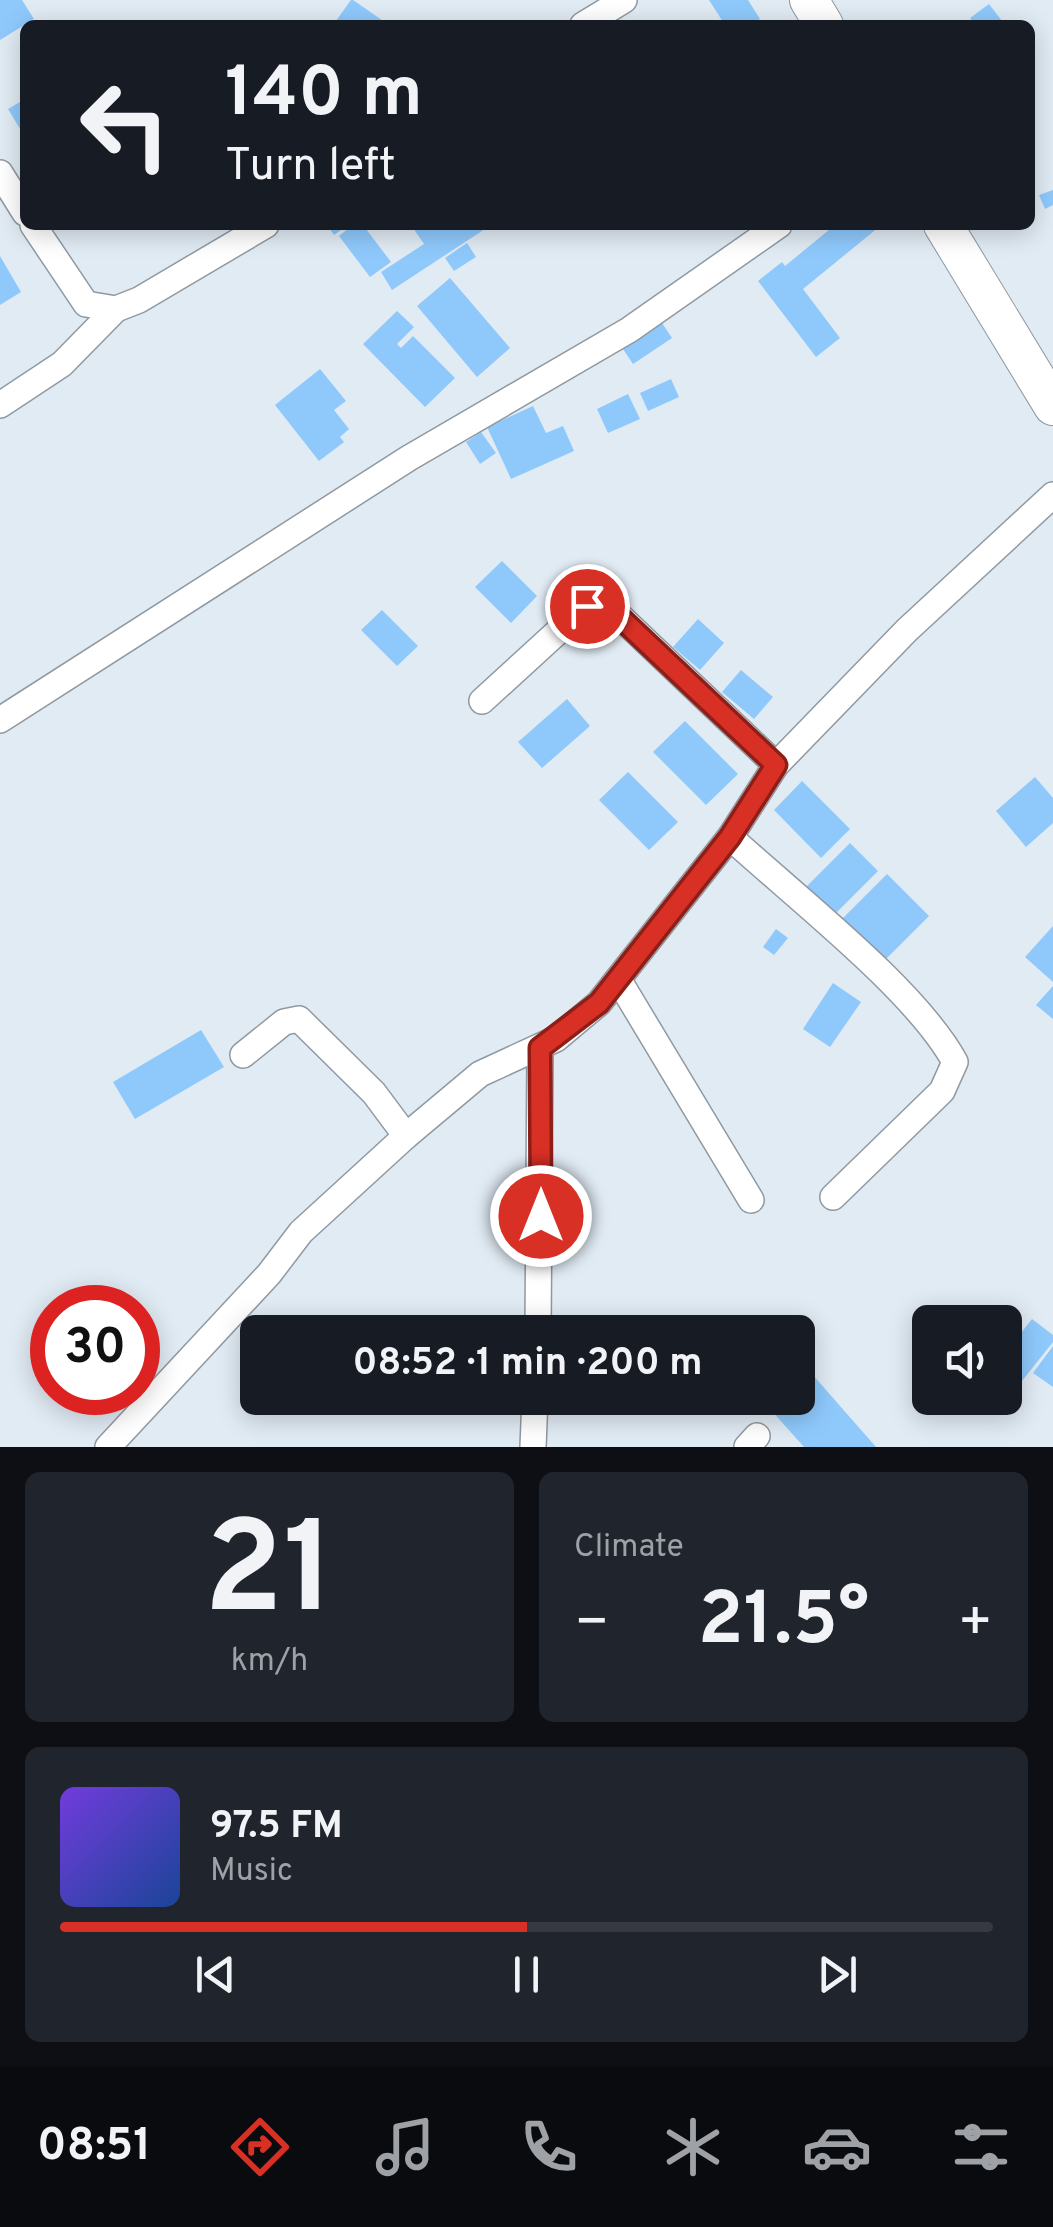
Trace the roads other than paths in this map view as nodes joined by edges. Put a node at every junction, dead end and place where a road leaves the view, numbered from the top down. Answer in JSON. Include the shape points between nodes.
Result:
{"nodes":[{"id":1,"x":624,"y":0,"type":"edge"},
{"id":2,"x":591,"y":20,"type":"edge"},
{"id":3,"x":0,"y":174,"type":"edge"},
{"id":4,"x":20,"y":204,"type":"edge"},
{"id":5,"x":36,"y":230,"type":"edge"},
{"id":6,"x":257,"y":230,"type":"edge"},
{"id":7,"x":772,"y":230,"type":"edge"},
{"id":8,"x":946,"y":230,"type":"edge"},
{"id":9,"x":116,"y":309,"type":"junction"},
{"id":10,"x":0,"y":405,"type":"edge"},
{"id":11,"x":1053,"y":406,"type":"edge"},
{"id":12,"x":1053,"y":495,"type":"edge"},
{"id":13,"x":482,"y":701,"type":"dead end"},
{"id":14,"x":0,"y":720,"type":"edge"},
{"id":15,"x":776,"y":765,"type":"junction"},
{"id":16,"x":730,"y":837,"type":"junction"},
{"id":17,"x":618,"y":979,"type":"junction"},
{"id":18,"x":540,"y":1048,"type":"junction"},
{"id":19,"x":243,"y":1055,"type":"dead end"},
{"id":20,"x":406,"y":1136,"type":"junction"},
{"id":21,"x":833,"y":1197,"type":"dead end"},
{"id":22,"x":750,"y":1200,"type":"dead end"},
{"id":23,"x":538,"y":1315,"type":"edge"},
{"id":24,"x":534,"y":1415,"type":"edge"},
{"id":25,"x":108,"y":1447,"type":"edge"},
{"id":26,"x":533,"y":1447,"type":"edge"}],
"edges":[{"from":1,"to":2,"type":"street"},
{"from":3,"to":4,"type":"street"},
{"from":5,"to":9,"type":"street","via":[[86,304]]},
{"from":6,"to":9,"type":"street"},
{"from":7,"to":14,"type":"street","via":[[629,330],[409,458]]},
{"from":8,"to":11,"type":"street"},
{"from":9,"to":10,"type":"street","via":[[62,364]]},
{"from":12,"to":15,"type":"street","via":[[907,630]]},
{"from":13,"to":15,"type":"street","via":[[587,606],[610,608]]},
{"from":15,"to":16,"type":"street"},
{"from":16,"to":17,"type":"street"},
{"from":16,"to":21,"type":"street","via":[[886,980],[955,1062],[942,1091]]},
{"from":17,"to":18,"type":"street","via":[[582,1019]]},
{"from":17,"to":22,"type":"street"},
{"from":18,"to":20,"type":"street","via":[[480,1074]]},
{"from":18,"to":23,"type":"street"},
{"from":19,"to":20,"type":"street","via":[[284,1022],[299,1019],[374,1093]]},
{"from":20,"to":25,"type":"street","via":[[301,1232]]},
{"from":24,"to":26,"type":"street"}]}
